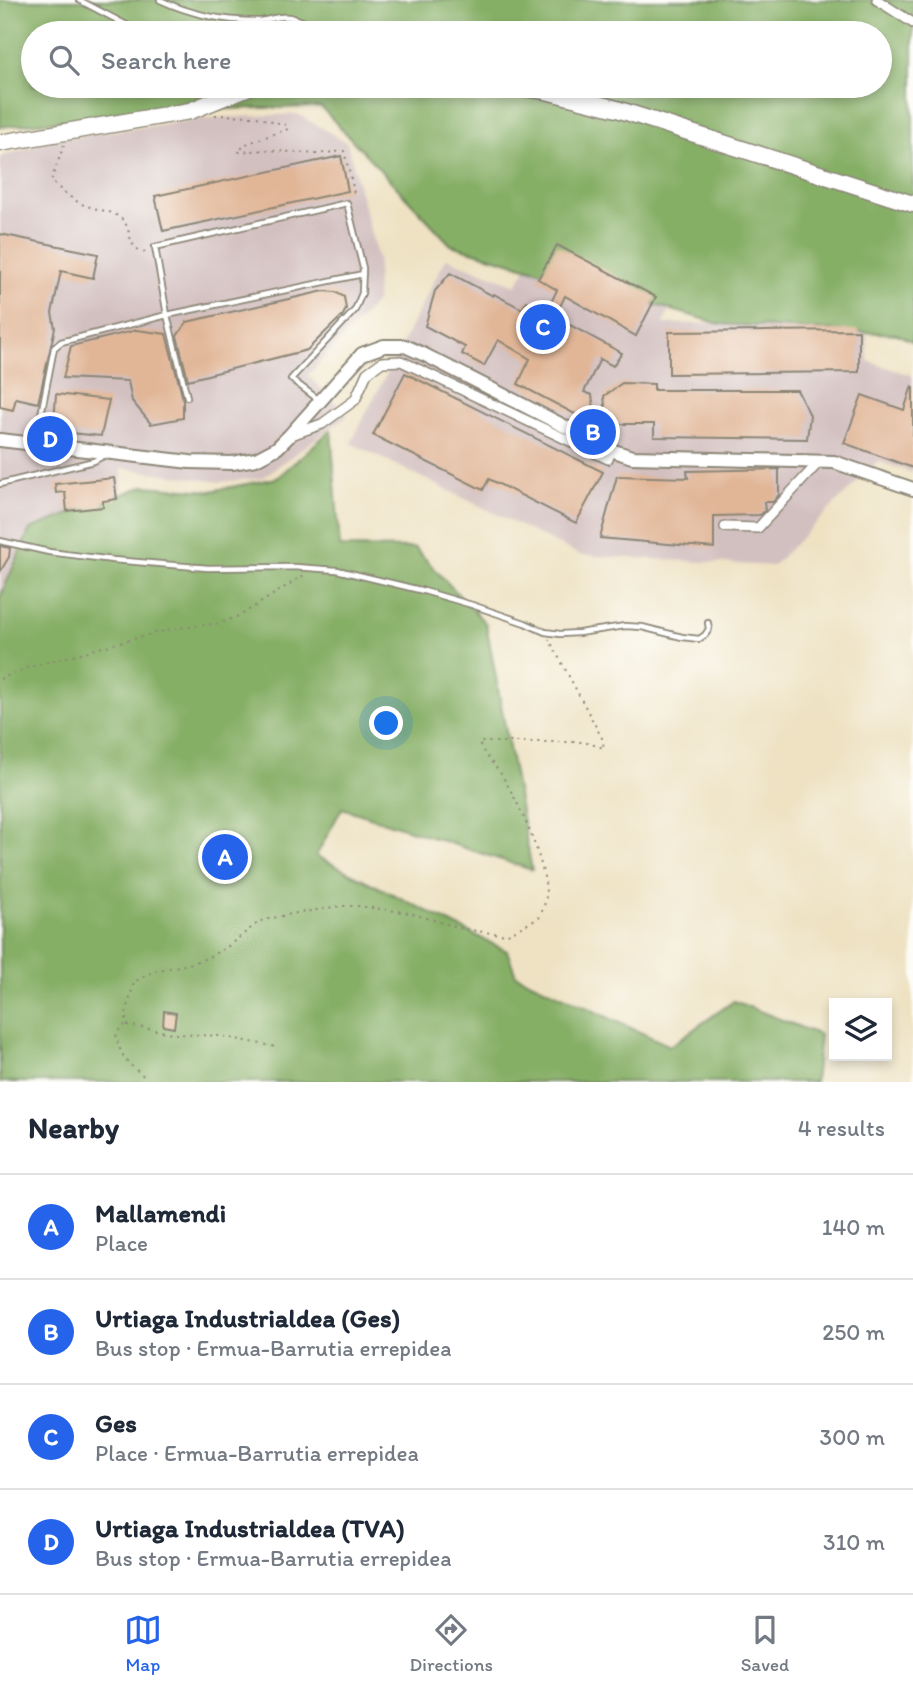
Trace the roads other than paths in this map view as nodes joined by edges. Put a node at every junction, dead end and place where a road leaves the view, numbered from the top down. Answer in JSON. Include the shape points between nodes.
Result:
{"nodes":[{"id":1,"x":79,"y":0,"type":"edge"},
{"id":2,"x":160,"y":0,"type":"edge"},
{"id":3,"x":877,"y":0,"type":"edge"},
{"id":4,"x":294,"y":19,"type":"joint"},
{"id":5,"x":119,"y":21,"type":"edge"},
{"id":6,"x":300,"y":21,"type":"edge"},
{"id":7,"x":913,"y":23,"type":"edge"},
{"id":8,"x":222,"y":98,"type":"edge"},
{"id":9,"x":574,"y":98,"type":"edge"},
{"id":10,"x":5,"y":142,"type":"edge"},
{"id":11,"x":913,"y":204,"type":"edge"},
{"id":12,"x":363,"y":274,"type":"junction"},
{"id":13,"x":167,"y":315,"type":"junction"},
{"id":14,"x":187,"y":397,"type":"dead end"},
{"id":15,"x":320,"y":402,"type":"junction"},
{"id":16,"x":289,"y":436,"type":"junction"},
{"id":17,"x":0,"y":440,"type":"edge"},
{"id":18,"x":41,"y":444,"type":"junction"},
{"id":19,"x":611,"y":450,"type":"junction"},
{"id":20,"x":110,"y":452,"type":"junction"},
{"id":21,"x":820,"y":461,"type":"junction"},
{"id":22,"x":0,"y":484,"type":"edge"},
{"id":23,"x":913,"y":489,"type":"edge"},
{"id":24,"x":725,"y":527,"type":"dead end"},
{"id":25,"x":0,"y":541,"type":"edge"},
{"id":26,"x":708,"y":623,"type":"dead end"}],
"edges":[{"from":1,"to":5,"type":"lane"},
{"from":2,"to":4,"type":"lane","via":[[215,18]]},
{"from":3,"to":7,"type":"street"},
{"from":4,"to":6,"type":"lane"},
{"from":8,"to":10,"type":"highway","via":[[190,111]]},
{"from":9,"to":11,"type":"highway"},
{"from":12,"to":13,"type":"lane"},
{"from":12,"to":13,"type":"lane","via":[[347,203],[155,247]]},
{"from":12,"to":15,"type":"lane","via":[[355,310],[291,379]]},
{"from":13,"to":14,"type":"lane"},
{"from":13,"to":18,"type":"lane","via":[[84,335],[54,348],[39,425]]},
{"from":15,"to":16,"type":"street"},
{"from":15,"to":19,"type":"street","via":[[362,354],[384,346],[405,346]]},
{"from":16,"to":19,"type":"street","via":[[322,424],[355,400],[367,373],[382,362],[401,361],[608,458]]},
{"from":16,"to":20,"type":"street","via":[[256,459],[232,463]]},
{"from":17,"to":18,"type":"street"},
{"from":18,"to":20,"type":"street"},
{"from":19,"to":21,"type":"street","via":[[632,457]]},
{"from":20,"to":22,"type":"lane","via":[[94,461]]},
{"from":21,"to":23,"type":"street"},
{"from":21,"to":24,"type":"street","via":[[758,528]]},
{"from":25,"to":26,"type":"lane","via":[[49,552],[208,568],[346,572],[560,634],[625,626],[699,639],[709,629]]}]}
